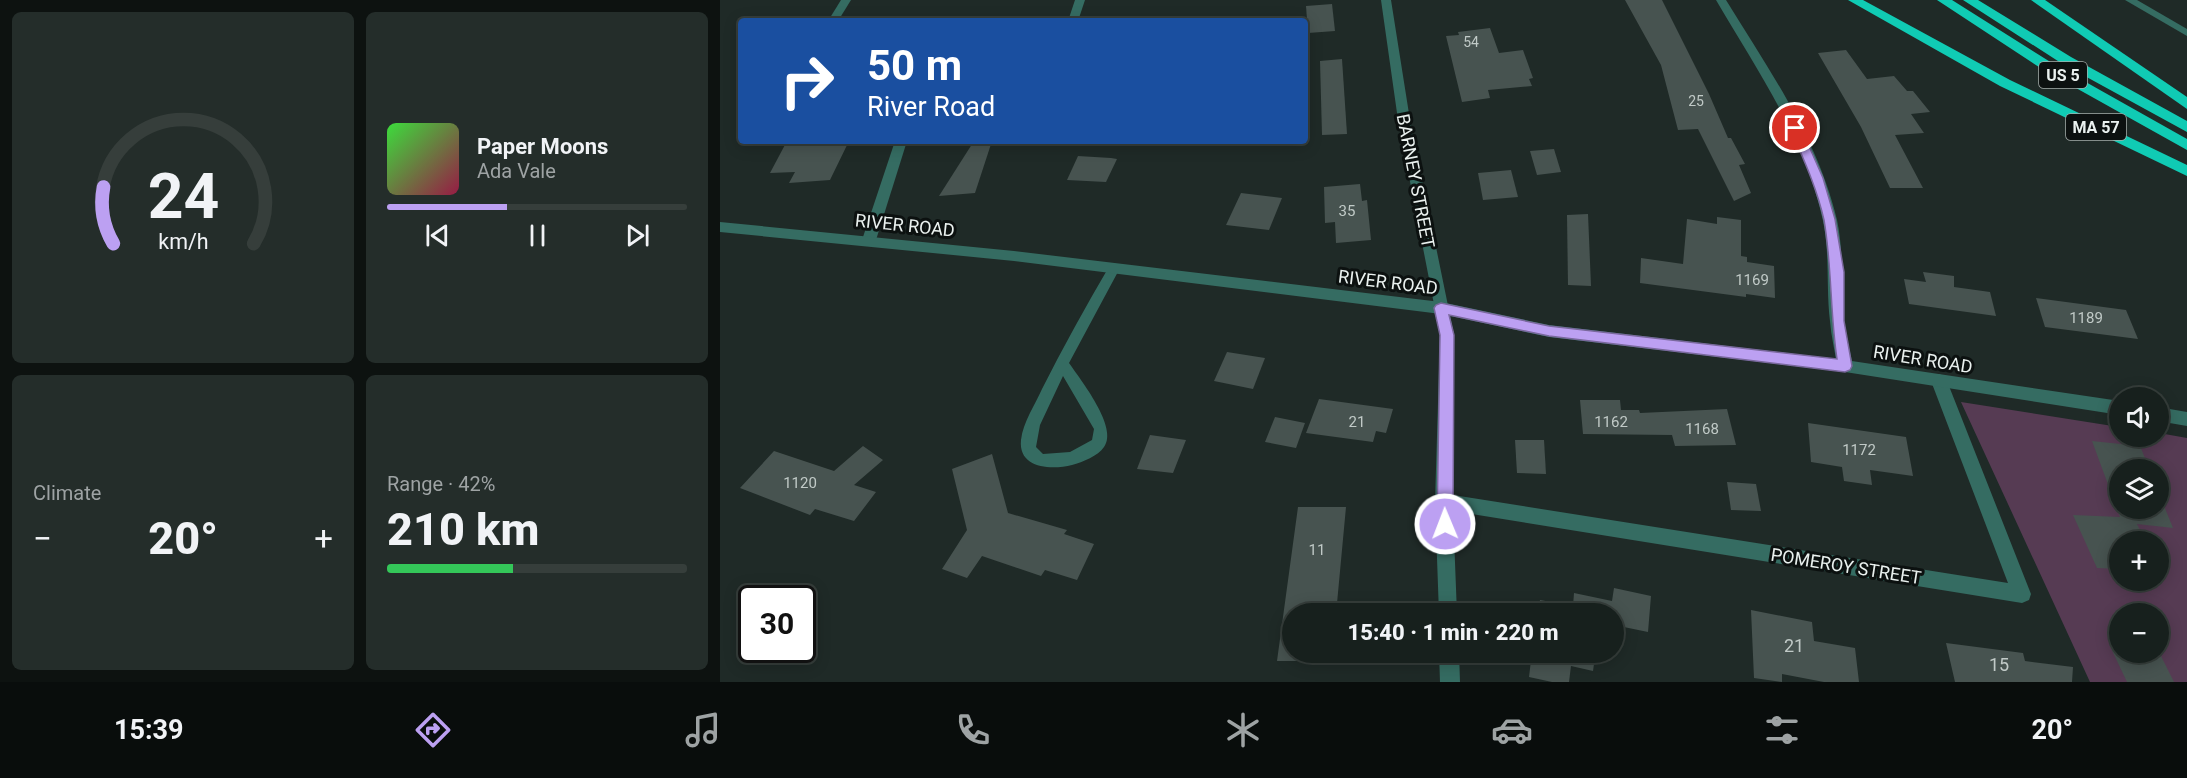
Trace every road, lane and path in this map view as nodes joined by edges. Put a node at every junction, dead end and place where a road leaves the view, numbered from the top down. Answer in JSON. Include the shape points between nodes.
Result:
{"nodes":[{"id":1,"x":846,"y":0,"type":"edge"},
{"id":2,"x":1080,"y":0,"type":"edge"},
{"id":3,"x":1386,"y":0,"type":"edge"},
{"id":4,"x":1720,"y":0,"type":"edge"},
{"id":5,"x":1854,"y":0,"type":"edge"},
{"id":6,"x":1874,"y":0,"type":"edge"},
{"id":7,"x":1943,"y":0,"type":"edge"},
{"id":8,"x":1969,"y":0,"type":"edge"},
{"id":9,"x":2037,"y":0,"type":"edge"},
{"id":10,"x":2130,"y":0,"type":"edge"},
{"id":11,"x":835,"y":18,"type":"edge"},
{"id":12,"x":1074,"y":18,"type":"edge"},
{"id":13,"x":2187,"y":33,"type":"edge"},
{"id":14,"x":2005,"y":83,"type":"junction"},
{"id":15,"x":2187,"y":104,"type":"edge"},
{"id":16,"x":2187,"y":127,"type":"edge"},
{"id":17,"x":900,"y":144,"type":"edge"},
{"id":18,"x":2187,"y":145,"type":"edge"},
{"id":19,"x":2187,"y":171,"type":"edge"},
{"id":20,"x":720,"y":227,"type":"edge"},
{"id":21,"x":869,"y":240,"type":"junction"},
{"id":22,"x":1114,"y":268,"type":"junction"},
{"id":23,"x":1441,"y":308,"type":"junction"},
{"id":24,"x":1062,"y":363,"type":"junction"},
{"id":25,"x":1845,"y":366,"type":"junction"},
{"id":26,"x":1939,"y":381,"type":"junction"},
{"id":27,"x":2109,"y":406,"type":"edge"},
{"id":28,"x":2169,"y":416,"type":"edge"},
{"id":29,"x":2187,"y":419,"type":"edge"},
{"id":30,"x":1444,"y":502,"type":"junction"},
{"id":31,"x":1448,"y":603,"type":"edge"},
{"id":32,"x":1449,"y":663,"type":"edge"},
{"id":33,"x":1450,"y":682,"type":"edge"}],
"edges":[{"from":1,"to":11,"type":"street"},
{"from":2,"to":12,"type":"street"},
{"from":3,"to":23,"type":"street","name":"BARNEY STREET","via":[[1404,120]]},
{"from":4,"to":25,"type":"street","via":[[1790,117],[1821,188],[1834,241],[1838,321]]},
{"from":5,"to":14,"type":"highway","number":"MA 57"},
{"from":6,"to":14,"type":"highway"},
{"from":7,"to":18,"type":"highway","number":"US 5","via":[[2047,66]]},
{"from":8,"to":16,"type":"highway","number":"US 5","via":[[2058,56]]},
{"from":9,"to":15,"type":"highway"},
{"from":10,"to":13,"type":"lane"},
{"from":14,"to":19,"type":"highway","number":"MA 57"},
{"from":17,"to":21,"type":"street"},
{"from":20,"to":21,"type":"street","name":"RIVER ROAD"},
{"from":21,"to":22,"type":"street","name":"RIVER ROAD"},
{"from":22,"to":23,"type":"street","name":"RIVER ROAD"},
{"from":22,"to":24,"type":"lane"},
{"from":23,"to":25,"type":"street","name":"RIVER ROAD","via":[[1549,331]]},
{"from":23,"to":30,"type":"street","name":"BARNEY STREET","via":[[1447,335]]},
{"from":24,"to":24,"type":"lane","via":[[1028,439],[1030,452],[1043,461],[1079,457],[1099,443],[1101,429],[1096,418]]},
{"from":25,"to":26,"type":"street","name":"RIVER ROAD"},
{"from":26,"to":27,"type":"street","name":"RIVER ROAD"},
{"from":26,"to":30,"type":"street","name":"POMEROY STREET","via":[[2022,594]]},
{"from":28,"to":29,"type":"street"},
{"from":30,"to":31,"type":"street","name":"BARNEY STREET"},
{"from":32,"to":33,"type":"street"}]}
